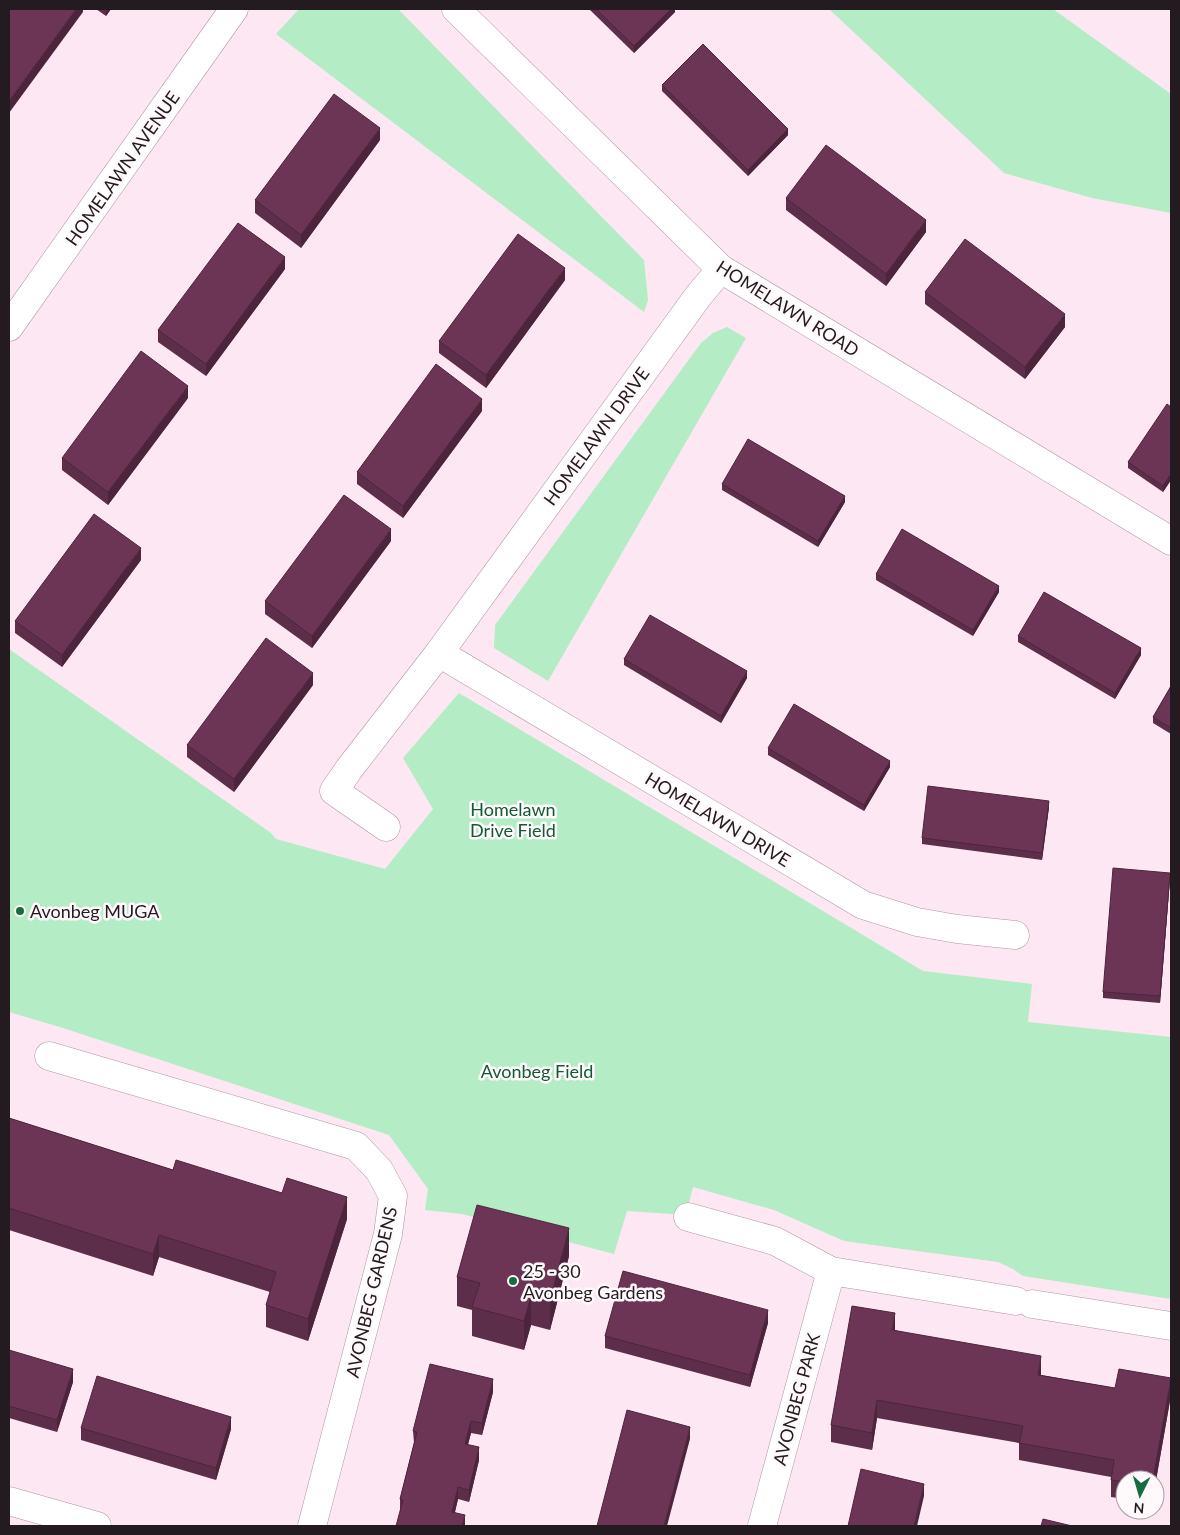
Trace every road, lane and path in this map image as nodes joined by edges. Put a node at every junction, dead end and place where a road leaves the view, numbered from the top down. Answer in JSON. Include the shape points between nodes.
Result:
{"nodes":[{"id":1,"x":234,"y":9,"type":"edge"},
{"id":2,"x":456,"y":9,"type":"edge"},
{"id":3,"x":721,"y":269,"type":"junction"},
{"id":4,"x":9,"y":327,"type":"edge"},
{"id":5,"x":1171,"y":540,"type":"edge"},
{"id":6,"x":439,"y":653,"type":"junction"},
{"id":7,"x":386,"y":827,"type":"dead end"},
{"id":8,"x":1015,"y":935,"type":"dead end"},
{"id":9,"x":49,"y":1056,"type":"dead end"},
{"id":10,"x":688,"y":1217,"type":"dead end"},
{"id":11,"x":831,"y":1271,"type":"junction"},
{"id":12,"x":1171,"y":1326,"type":"edge"},
{"id":13,"x":9,"y":1500,"type":"edge"},
{"id":14,"x":96,"y":1526,"type":"edge"},
{"id":15,"x":312,"y":1526,"type":"edge"},
{"id":16,"x":762,"y":1526,"type":"edge"}],
"edges":[{"from":1,"to":4,"type":"street","name":"HOMELAWN AVENUE"},
{"from":2,"to":3,"type":"street","name":"HOMELAWN ROAD"},
{"from":3,"to":5,"type":"street","name":"HOMELAWN ROAD"},
{"from":3,"to":6,"type":"street","name":"HOMELAWN DRIVE"},
{"from":6,"to":7,"type":"street","name":"HOMELAWN DRIVE","via":[[334,791]]},
{"from":6,"to":8,"type":"street","name":"HOMELAWN DRIVE","via":[[863,906],[918,922]]},
{"from":9,"to":15,"type":"street","name":"AVONBEG GARDENS","via":[[356,1146],[379,1170],[393,1196],[388,1234]]},
{"from":10,"to":11,"type":"street","via":[[776,1241]]},
{"from":11,"to":12,"type":"street"},
{"from":11,"to":16,"type":"street","name":"AVONBEG PARK"},
{"from":13,"to":14,"type":"street"}]}
